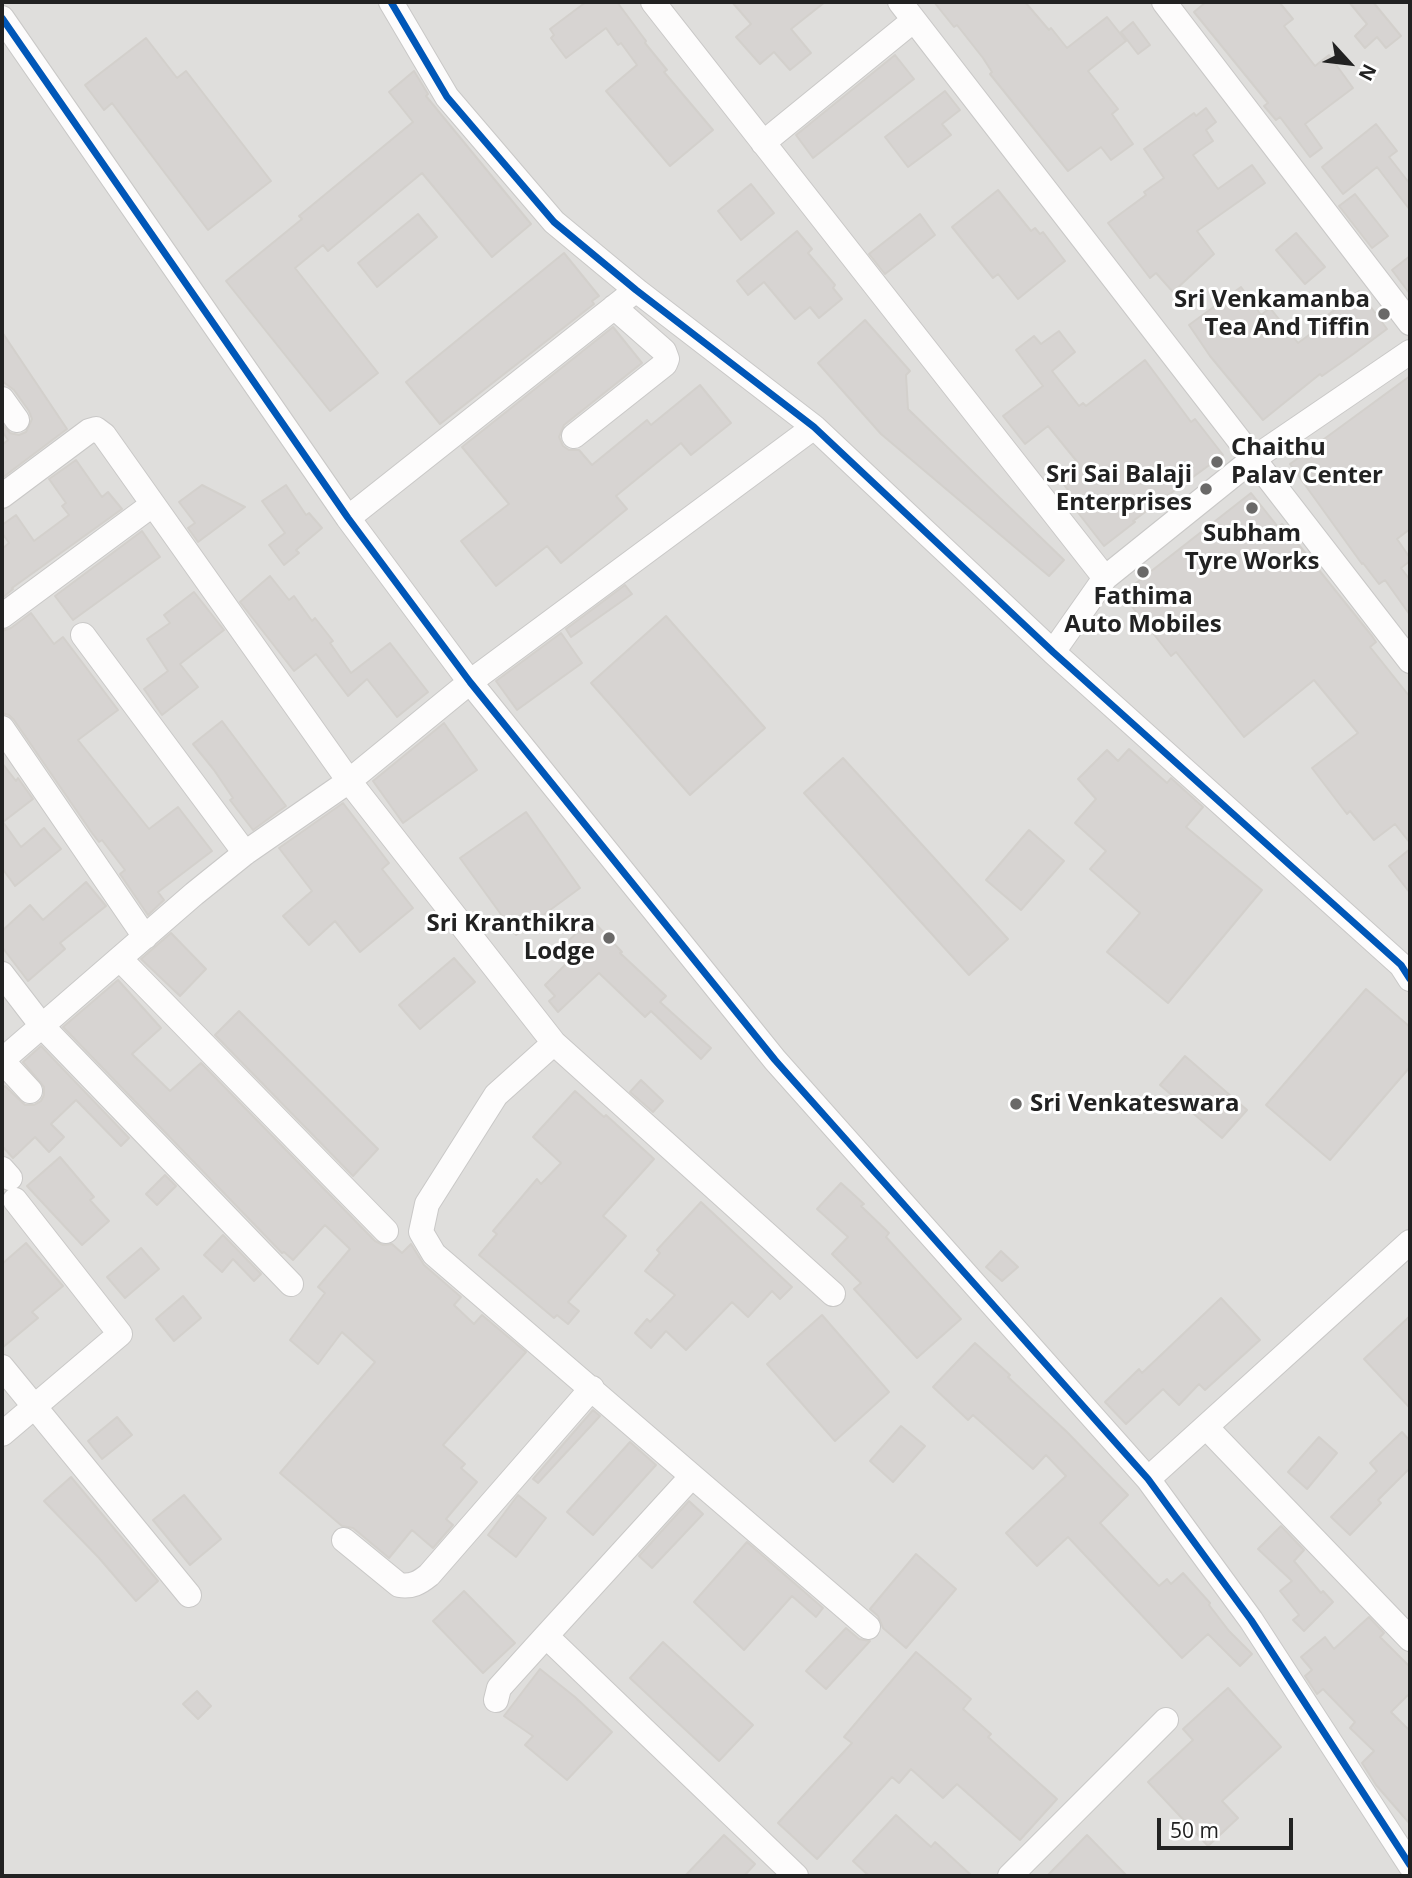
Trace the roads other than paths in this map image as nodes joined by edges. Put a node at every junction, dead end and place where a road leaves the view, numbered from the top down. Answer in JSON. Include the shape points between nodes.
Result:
{"nodes":[{"id":1,"x":391,"y":2,"type":"edge"},
{"id":2,"x":653,"y":2,"type":"edge"},
{"id":3,"x":1164,"y":2,"type":"edge"},
{"id":4,"x":907,"y":11,"type":"edge"},
{"id":5,"x":2,"y":18,"type":"edge"},
{"id":6,"x":763,"y":143,"type":"junction"},
{"id":7,"x":636,"y":290,"type":"junction"},
{"id":8,"x":614,"y":307,"type":"junction"},
{"id":9,"x":1410,"y":323,"type":"edge"},
{"id":10,"x":1410,"y":352,"type":"edge"},
{"id":11,"x":2,"y":398,"type":"edge"},
{"id":12,"x":17,"y":420,"type":"dead end"},
{"id":13,"x":814,"y":427,"type":"junction"},
{"id":14,"x":574,"y":436,"type":"dead end"},
{"id":15,"x":1253,"y":459,"type":"junction"},
{"id":16,"x":2,"y":496,"type":"edge"},
{"id":17,"x":152,"y":505,"type":"junction"},
{"id":18,"x":348,"y":518,"type":"junction"},
{"id":19,"x":1105,"y":578,"type":"junction"},
{"id":20,"x":2,"y":616,"type":"edge"},
{"id":21,"x":83,"y":635,"type":"dead end"},
{"id":22,"x":1053,"y":652,"type":"junction"},
{"id":23,"x":1410,"y":661,"type":"edge"},
{"id":24,"x":470,"y":682,"type":"junction"},
{"id":25,"x":2,"y":728,"type":"edge"},
{"id":26,"x":349,"y":781,"type":"junction"},
{"id":27,"x":245,"y":853,"type":"junction"},
{"id":28,"x":145,"y":937,"type":"junction"},
{"id":29,"x":120,"y":959,"type":"junction"},
{"id":30,"x":2,"y":974,"type":"edge"},
{"id":31,"x":1410,"y":979,"type":"edge"},
{"id":32,"x":42,"y":1026,"type":"junction"},
{"id":33,"x":554,"y":1043,"type":"junction"},
{"id":34,"x":30,"y":1091,"type":"dead end"},
{"id":35,"x":9,"y":1182,"type":"edge"},
{"id":36,"x":386,"y":1231,"type":"dead end"},
{"id":37,"x":1410,"y":1242,"type":"edge"},
{"id":38,"x":291,"y":1284,"type":"dead end"},
{"id":39,"x":834,"y":1294,"type":"dead end"},
{"id":40,"x":2,"y":1367,"type":"edge"},
{"id":41,"x":592,"y":1388,"type":"junction"},
{"id":42,"x":36,"y":1407,"type":"junction"},
{"id":43,"x":1206,"y":1427,"type":"junction"},
{"id":44,"x":2,"y":1434,"type":"edge"},
{"id":45,"x":692,"y":1476,"type":"junction"},
{"id":46,"x":1148,"y":1479,"type":"junction"},
{"id":47,"x":344,"y":1540,"type":"dead end"},
{"id":48,"x":189,"y":1595,"type":"dead end"},
{"id":49,"x":868,"y":1627,"type":"dead end"},
{"id":50,"x":546,"y":1636,"type":"junction"},
{"id":51,"x":1410,"y":1639,"type":"edge"},
{"id":52,"x":496,"y":1700,"type":"dead end"},
{"id":53,"x":1166,"y":1720,"type":"dead end"},
{"id":54,"x":1410,"y":1865,"type":"edge"},
{"id":55,"x":796,"y":1876,"type":"edge"},
{"id":56,"x":1010,"y":1876,"type":"edge"},
{"id":57,"x":1399,"y":1876,"type":"edge"}],
"edges":[{"from":1,"to":7,"type":"street","via":[[447,97],[554,222]]},
{"from":2,"to":6,"type":"street"},
{"from":3,"to":9,"type":"street"},
{"from":4,"to":6,"type":"street"},
{"from":4,"to":15,"type":"street"},
{"from":5,"to":18,"type":"street"},
{"from":6,"to":19,"type":"street"},
{"from":7,"to":8,"type":"street"},
{"from":7,"to":13,"type":"street"},
{"from":8,"to":14,"type":"street","via":[[664,351],[667,359]]},
{"from":8,"to":18,"type":"street"},
{"from":10,"to":15,"type":"street"},
{"from":11,"to":12,"type":"street"},
{"from":13,"to":22,"type":"street"},
{"from":13,"to":24,"type":"street"},
{"from":15,"to":19,"type":"street"},
{"from":15,"to":23,"type":"street"},
{"from":16,"to":17,"type":"street","via":[[96,429]]},
{"from":17,"to":20,"type":"street"},
{"from":17,"to":26,"type":"street"},
{"from":18,"to":24,"type":"street"},
{"from":19,"to":22,"type":"street"},
{"from":21,"to":27,"type":"street"},
{"from":22,"to":31,"type":"street","via":[[1401,965]]},
{"from":24,"to":26,"type":"street"},
{"from":24,"to":46,"type":"street","via":[[775,1060]]},
{"from":25,"to":28,"type":"street"},
{"from":26,"to":27,"type":"street"},
{"from":26,"to":33,"type":"street"},
{"from":27,"to":28,"type":"street"},
{"from":28,"to":29,"type":"street"},
{"from":29,"to":32,"type":"street"},
{"from":29,"to":36,"type":"street"},
{"from":30,"to":32,"type":"street"},
{"from":32,"to":34,"type":"street","via":[[4,1062]]},
{"from":32,"to":38,"type":"street"},
{"from":33,"to":39,"type":"street"},
{"from":33,"to":41,"type":"street","via":[[496,1095],[427,1204],[421,1232],[434,1254]]},
{"from":35,"to":42,"type":"street","via":[[120,1334]]},
{"from":37,"to":43,"type":"street"},
{"from":40,"to":42,"type":"street"},
{"from":41,"to":45,"type":"street"},
{"from":41,"to":47,"type":"street","via":[[419,1583],[399,1585]]},
{"from":42,"to":44,"type":"street"},
{"from":42,"to":48,"type":"street"},
{"from":43,"to":46,"type":"street"},
{"from":43,"to":51,"type":"street"},
{"from":45,"to":49,"type":"street"},
{"from":45,"to":50,"type":"street"},
{"from":46,"to":54,"type":"street","via":[[1251,1620]]},
{"from":50,"to":52,"type":"street","via":[[499,1688]]},
{"from":50,"to":55,"type":"street"},
{"from":53,"to":56,"type":"street"},
{"from":54,"to":57,"type":"street"}]}
